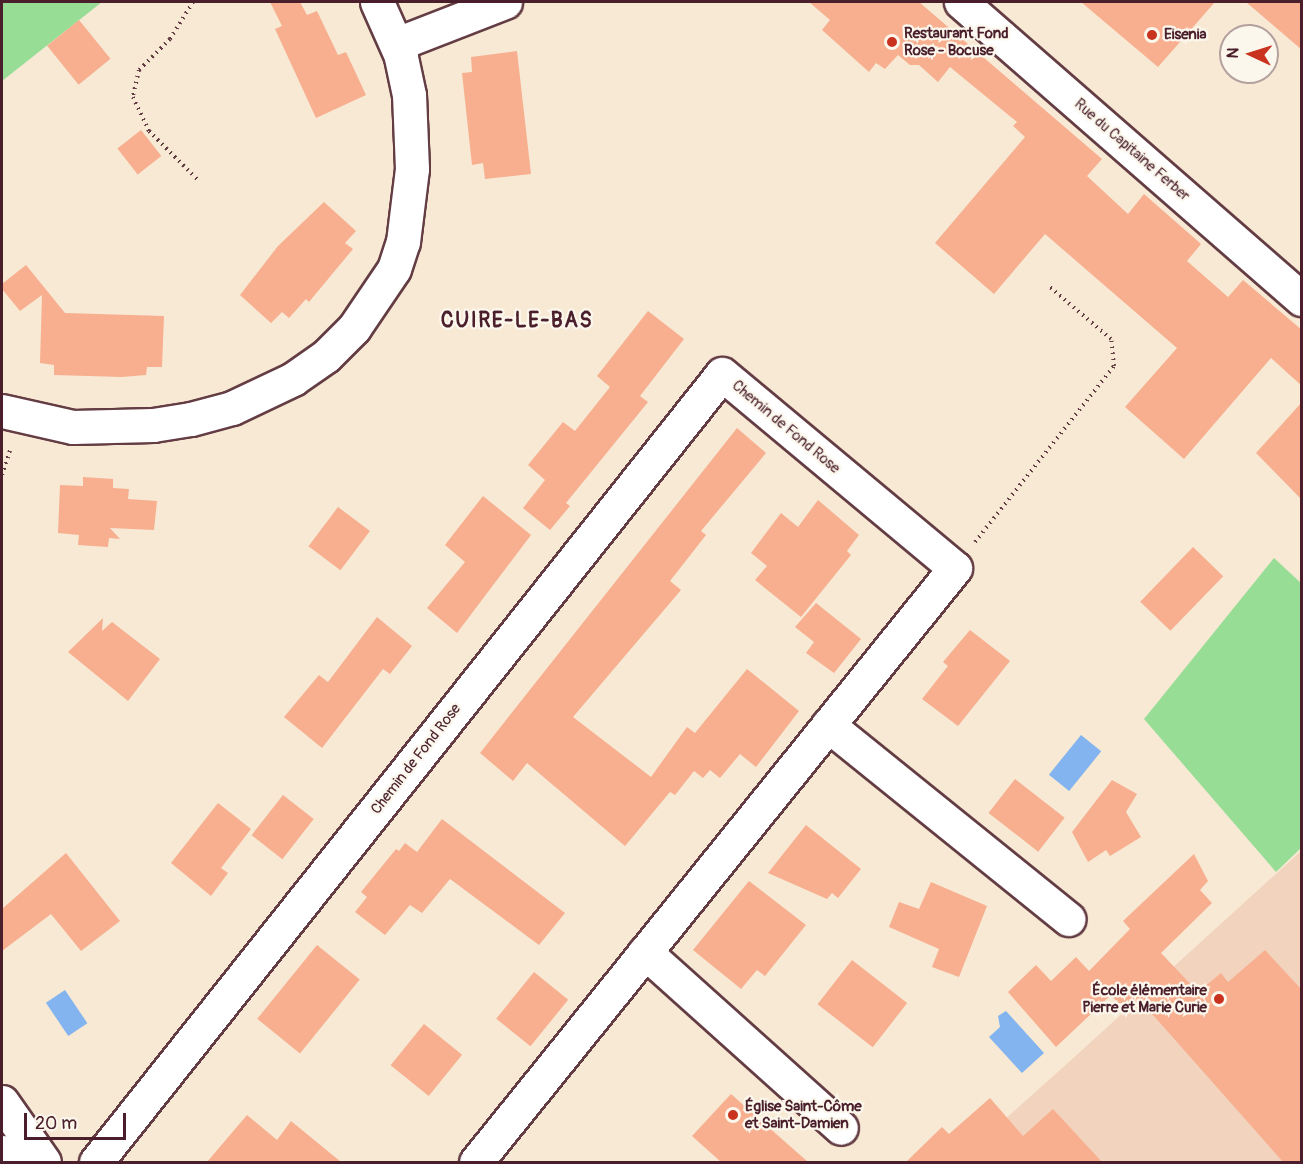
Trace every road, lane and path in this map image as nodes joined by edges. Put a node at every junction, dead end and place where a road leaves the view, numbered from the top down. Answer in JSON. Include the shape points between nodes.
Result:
{"nodes":[{"id":1,"x":193,"y":2,"type":"edge"},
{"id":2,"x":377,"y":2,"type":"edge"},
{"id":3,"x":505,"y":2,"type":"edge"},
{"id":4,"x":961,"y":2,"type":"edge"},
{"id":5,"x":397,"y":44,"type":"junction"},
{"id":6,"x":197,"y":179,"type":"dead end"},
{"id":7,"x":1050,"y":287,"type":"dead end"},
{"id":8,"x":1302,"y":299,"type":"edge"},
{"id":9,"x":2,"y":411,"type":"edge"},
{"id":10,"x":955,"y":568,"type":"junction"},
{"id":11,"x":828,"y":725,"type":"junction"},
{"id":12,"x":1068,"y":919,"type":"dead end"},
{"id":13,"x":645,"y":952,"type":"junction"},
{"id":14,"x":2,"y":1102,"type":"edge"},
{"id":15,"x":841,"y":1128,"type":"dead end"},
{"id":16,"x":2,"y":1152,"type":"edge"},
{"id":17,"x":9,"y":1162,"type":"edge"},
{"id":18,"x":44,"y":1162,"type":"edge"},
{"id":19,"x":96,"y":1162,"type":"edge"},
{"id":20,"x":476,"y":1162,"type":"edge"}],
"edges":[{"from":1,"to":6,"type":"path","via":[[170,39],[139,70],[133,97],[149,131]]},
{"from":2,"to":5,"type":"street"},
{"from":3,"to":5,"type":"street"},
{"from":4,"to":8,"type":"street","name":"Rue du Capitaine Ferber"},
{"from":5,"to":9,"type":"street","via":[[408,94],[412,169],[403,242],[394,269],[375,300],[326,356],[262,396],[182,421],[73,427]]},
{"from":7,"to":10,"type":"path","via":[[1111,339],[1114,366]]},
{"from":10,"to":11,"type":"street"},
{"from":10,"to":19,"type":"street","name":"Chemin de Fond Rose","via":[[722,374]]},
{"from":11,"to":12,"type":"street"},
{"from":11,"to":13,"type":"street"},
{"from":13,"to":15,"type":"street"},
{"from":13,"to":20,"type":"street"},
{"from":14,"to":18,"type":"street"},
{"from":16,"to":17,"type":"street"}]}
